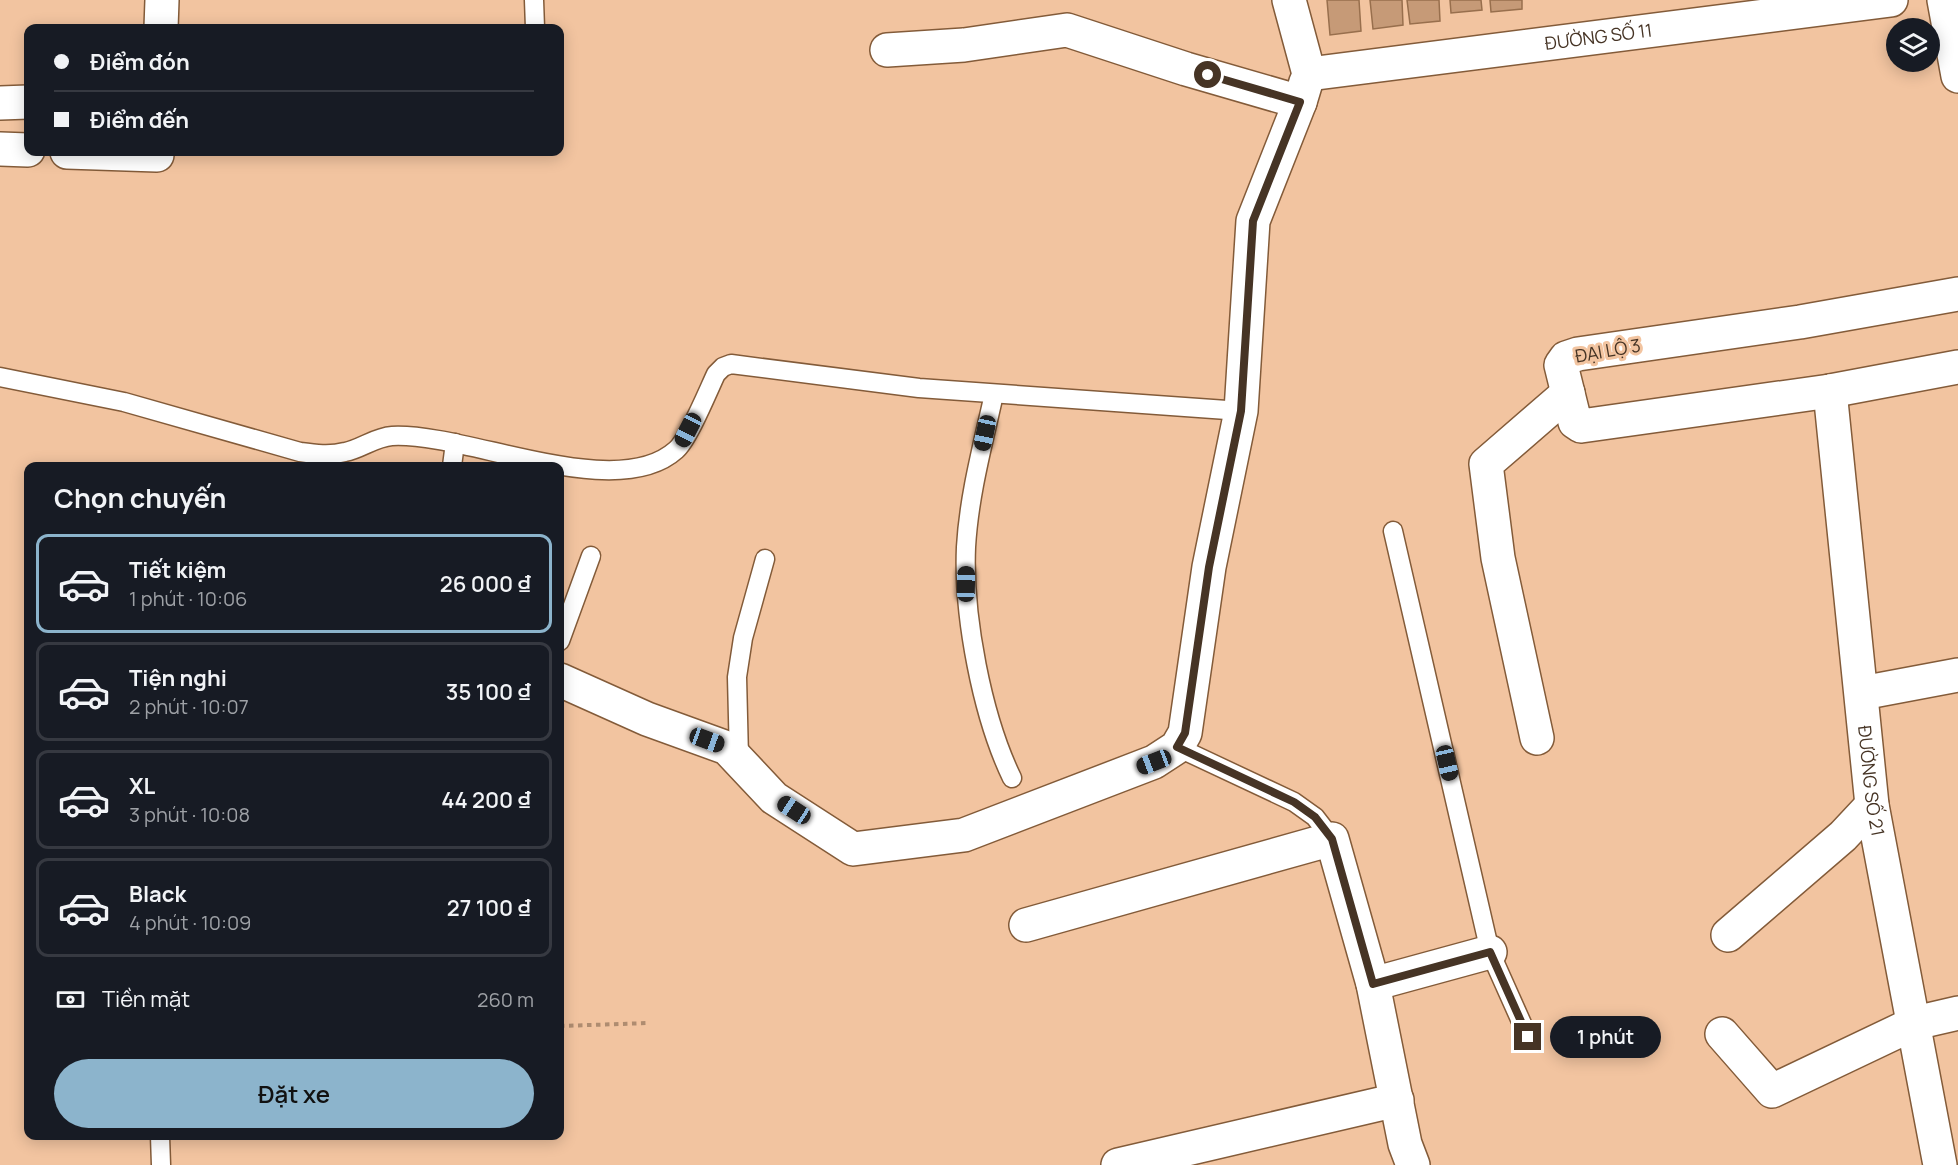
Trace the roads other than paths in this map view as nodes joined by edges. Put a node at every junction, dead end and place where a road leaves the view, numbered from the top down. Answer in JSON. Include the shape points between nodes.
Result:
{"nodes":[{"id":1,"x":162,"y":0,"type":"edge"},
{"id":2,"x":534,"y":0,"type":"edge"},
{"id":3,"x":1289,"y":0,"type":"edge"},
{"id":4,"x":1891,"y":0,"type":"edge"},
{"id":5,"x":1944,"y":0,"type":"edge"},
{"id":6,"x":161,"y":24,"type":"edge"},
{"id":7,"x":535,"y":24,"type":"edge"},
{"id":8,"x":887,"y":50,"type":"dead end"},
{"id":9,"x":1958,"y":76,"type":"edge"},
{"id":10,"x":1304,"y":88,"type":"junction"},
{"id":11,"x":0,"y":102,"type":"edge"},
{"id":12,"x":24,"y":102,"type":"edge"},
{"id":13,"x":0,"y":149,"type":"edge"},
{"id":14,"x":24,"y":150,"type":"edge"},
{"id":15,"x":1958,"y":294,"type":"edge"},
{"id":16,"x":1958,"y":367,"type":"edge"},
{"id":17,"x":0,"y":377,"type":"edge"},
{"id":18,"x":1830,"y":391,"type":"junction"},
{"id":19,"x":1568,"y":393,"type":"junction"},
{"id":20,"x":994,"y":394,"type":"junction"},
{"id":21,"x":1241,"y":411,"type":"junction"},
{"id":22,"x":455,"y":442,"type":"junction"},
{"id":23,"x":452,"y":462,"type":"edge"},
{"id":24,"x":540,"y":462,"type":"edge"},
{"id":25,"x":564,"y":465,"type":"edge"},
{"id":26,"x":1393,"y":531,"type":"dead end"},
{"id":27,"x":591,"y":556,"type":"dead end"},
{"id":28,"x":765,"y":559,"type":"dead end"},
{"id":29,"x":564,"y":630,"type":"edge"},
{"id":30,"x":1958,"y":675,"type":"edge"},
{"id":31,"x":564,"y":682,"type":"edge"},
{"id":32,"x":1862,"y":693,"type":"junction"},
{"id":33,"x":1537,"y":738,"type":"dead end"},
{"id":34,"x":1177,"y":747,"type":"junction"},
{"id":35,"x":739,"y":760,"type":"junction"},
{"id":36,"x":1012,"y":778,"type":"dead end"},
{"id":37,"x":1872,"y":805,"type":"junction"},
{"id":38,"x":1332,"y":839,"type":"junction"},
{"id":39,"x":1026,"y":925,"type":"dead end"},
{"id":40,"x":1728,"y":935,"type":"dead end"},
{"id":41,"x":1490,"y":952,"type":"junction"},
{"id":42,"x":1373,"y":984,"type":"junction"},
{"id":43,"x":1958,"y":1013,"type":"edge"},
{"id":44,"x":1915,"y":1023,"type":"junction"},
{"id":45,"x":1722,"y":1034,"type":"dead end"},
{"id":46,"x":1528,"y":1037,"type":"dead end"},
{"id":47,"x":1397,"y":1100,"type":"junction"},
{"id":48,"x":160,"y":1140,"type":"edge"},
{"id":49,"x":161,"y":1165,"type":"edge"},
{"id":50,"x":1118,"y":1165,"type":"edge"},
{"id":51,"x":1413,"y":1165,"type":"edge"},
{"id":52,"x":1940,"y":1165,"type":"edge"}],
"edges":[{"from":1,"to":6,"type":"street"},
{"from":2,"to":7,"type":"lane"},
{"from":3,"to":10,"type":"street"},
{"from":4,"to":10,"type":"street","name":"ĐƯỜNG SỐ 11"},
{"from":5,"to":9,"type":"street"},
{"from":8,"to":10,"type":"street","via":[[964,45],[1067,30],[1186,69]]},
{"from":10,"to":21,"type":"street","via":[[1253,221]]},
{"from":11,"to":12,"type":"street"},
{"from":13,"to":14,"type":"street"},
{"from":15,"to":19,"type":"street","name":"ĐẠI LỘ 3","via":[[1800,322],[1578,354],[1566,358],[1561,365]]},
{"from":16,"to":18,"type":"street","name":"ĐẠI LỘ 3"},
{"from":17,"to":22,"type":"lane","via":[[124,402],[300,452],[346,452],[392,436]]},
{"from":18,"to":19,"type":"street","name":"ĐẠI LỘ 3","via":[[1581,426],[1575,422]]},
{"from":18,"to":32,"type":"street","name":"ĐƯỜNG SỐ 21"},
{"from":19,"to":33,"type":"street","via":[[1486,464],[1498,558]]},
{"from":20,"to":21,"type":"lane"},
{"from":20,"to":25,"type":"lane","via":[[731,364],[716,374],[679,449],[666,458],[614,471]]},
{"from":20,"to":36,"type":"lane","via":[[972,502],[966,584],[979,675],[997,747]]},
{"from":21,"to":34,"type":"street","via":[[1209,567],[1185,733]]},
{"from":22,"to":23,"type":"lane"},
{"from":22,"to":24,"type":"lane"},
{"from":26,"to":41,"type":"lane"},
{"from":27,"to":29,"type":"lane"},
{"from":28,"to":35,"type":"lane","via":[[743,638],[737,677]]},
{"from":30,"to":32,"type":"street"},
{"from":31,"to":35,"type":"street","via":[[647,719],[727,748]]},
{"from":32,"to":37,"type":"street","name":"ĐƯỜNG SỐ 21"},
{"from":34,"to":35,"type":"street","via":[[1154,762],[964,835],[853,849],[774,798]]},
{"from":34,"to":38,"type":"lane","via":[[1294,802],[1315,817]]},
{"from":37,"to":40,"type":"street","via":[[1843,836]]},
{"from":37,"to":44,"type":"street","name":"ĐƯỜNG SỐ 21"},
{"from":38,"to":39,"type":"street"},
{"from":38,"to":42,"type":"street"},
{"from":41,"to":42,"type":"street"},
{"from":41,"to":46,"type":"lane"},
{"from":42,"to":47,"type":"street"},
{"from":43,"to":44,"type":"street"},
{"from":44,"to":45,"type":"street","via":[[1772,1091]]},
{"from":44,"to":52,"type":"street","name":"ĐƯỜNG SỐ 21"},
{"from":47,"to":50,"type":"street"},
{"from":47,"to":51,"type":"street"},
{"from":48,"to":49,"type":"lane"}]}
